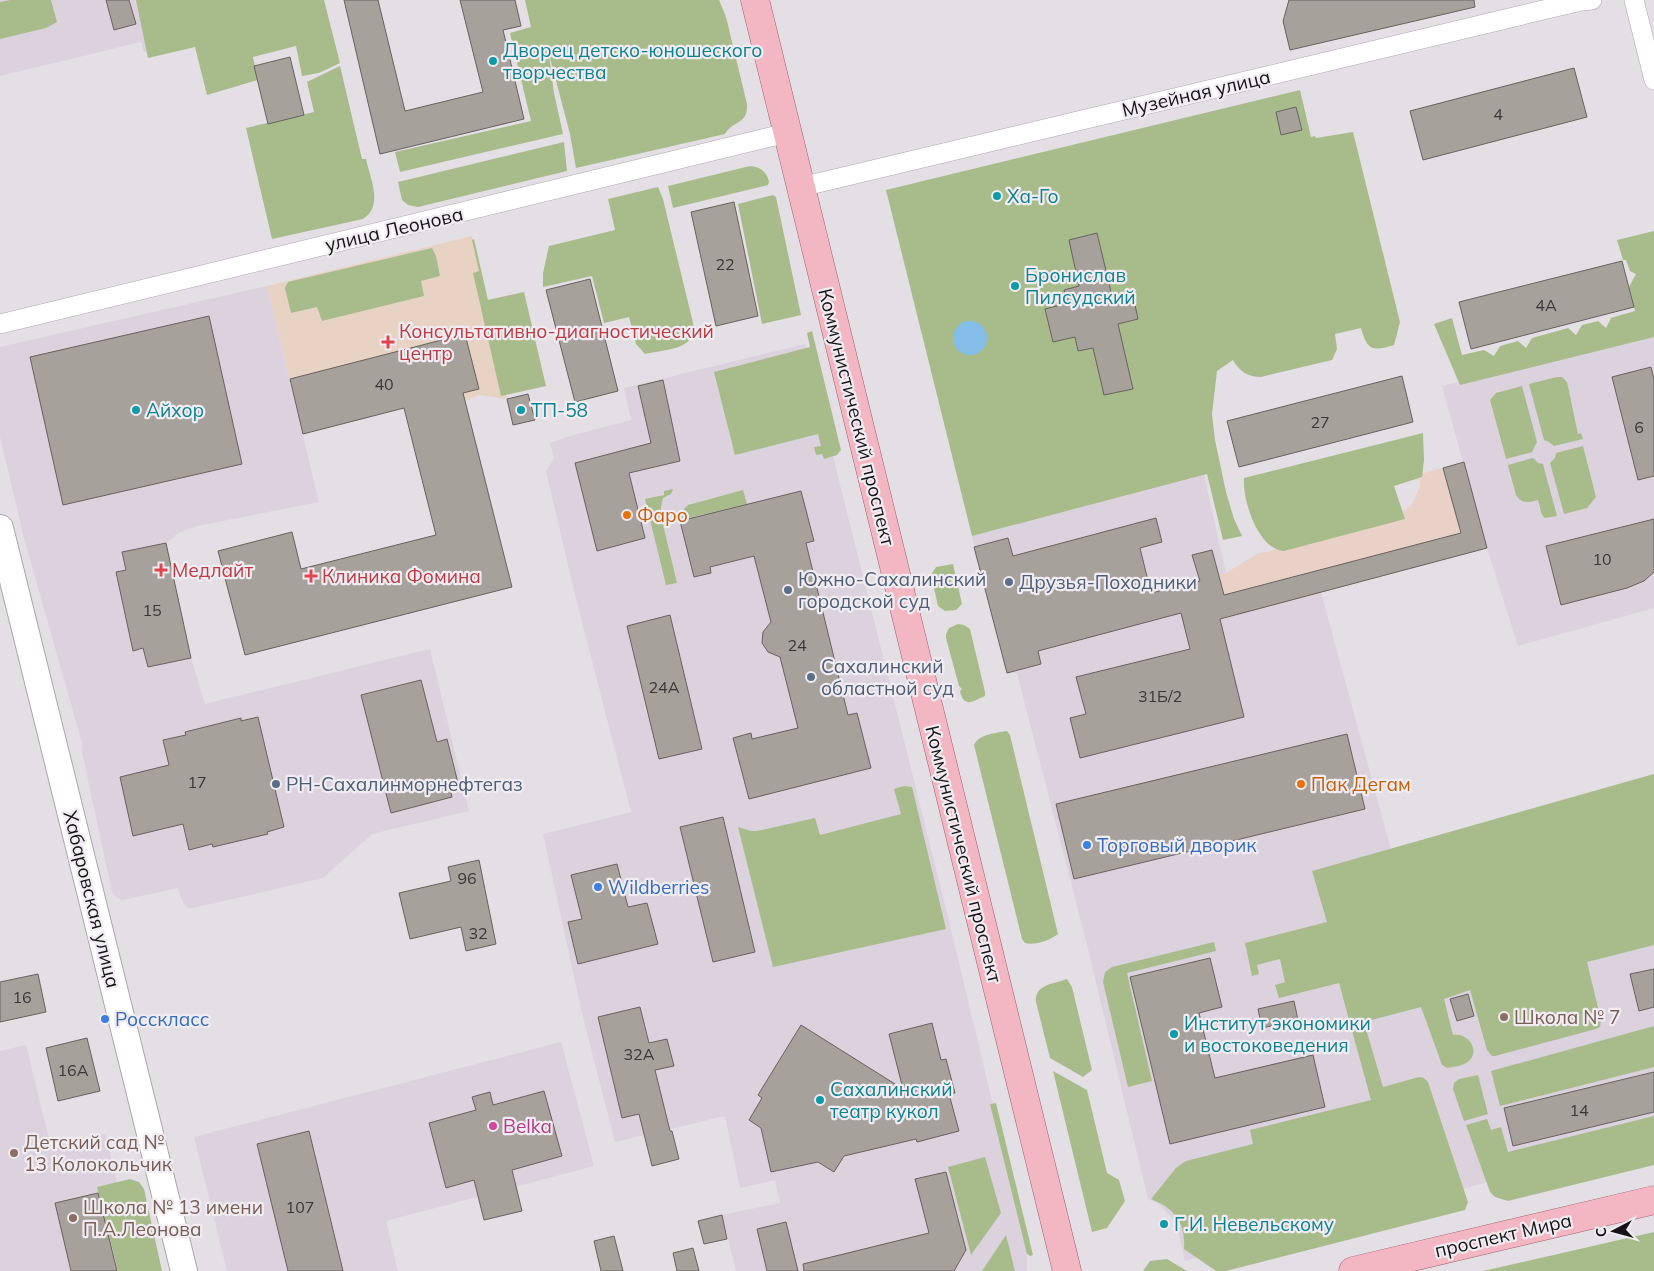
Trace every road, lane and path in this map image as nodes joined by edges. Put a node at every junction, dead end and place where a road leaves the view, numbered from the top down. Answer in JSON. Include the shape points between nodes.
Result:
{"nodes":[{"id":1,"x":755,"y":0,"type":"edge"},
{"id":2,"x":1592,"y":0,"type":"edge"},
{"id":3,"x":1634,"y":0,"type":"edge"},
{"id":4,"x":1654,"y":80,"type":"edge"},
{"id":5,"x":788,"y":133,"type":"junction"},
{"id":6,"x":801,"y":187,"type":"junction"},
{"id":7,"x":0,"y":324,"type":"edge"},
{"id":8,"x":0,"y":528,"type":"edge"},
{"id":9,"x":1654,"y":1200,"type":"edge"},
{"id":10,"x":184,"y":1271,"type":"edge"},
{"id":11,"x":1066,"y":1271,"type":"edge"},
{"id":12,"x":1352,"y":1271,"type":"edge"}],
"edges":[{"from":1,"to":5,"type":"main road","name":"Коммунистический проспект"},
{"from":2,"to":6,"type":"street","name":"Музейная улица"},
{"from":3,"to":4,"type":"street"},
{"from":5,"to":6,"type":"main road","name":"Коммунистический проспект"},
{"from":5,"to":7,"type":"street","name":"улица Леонова"},
{"from":6,"to":11,"type":"main road","name":"Коммунистический проспект"},
{"from":8,"to":10,"type":"street","name":"Хабаровская улица"},
{"from":9,"to":12,"type":"main road","name":"проспект Мира"}]}
